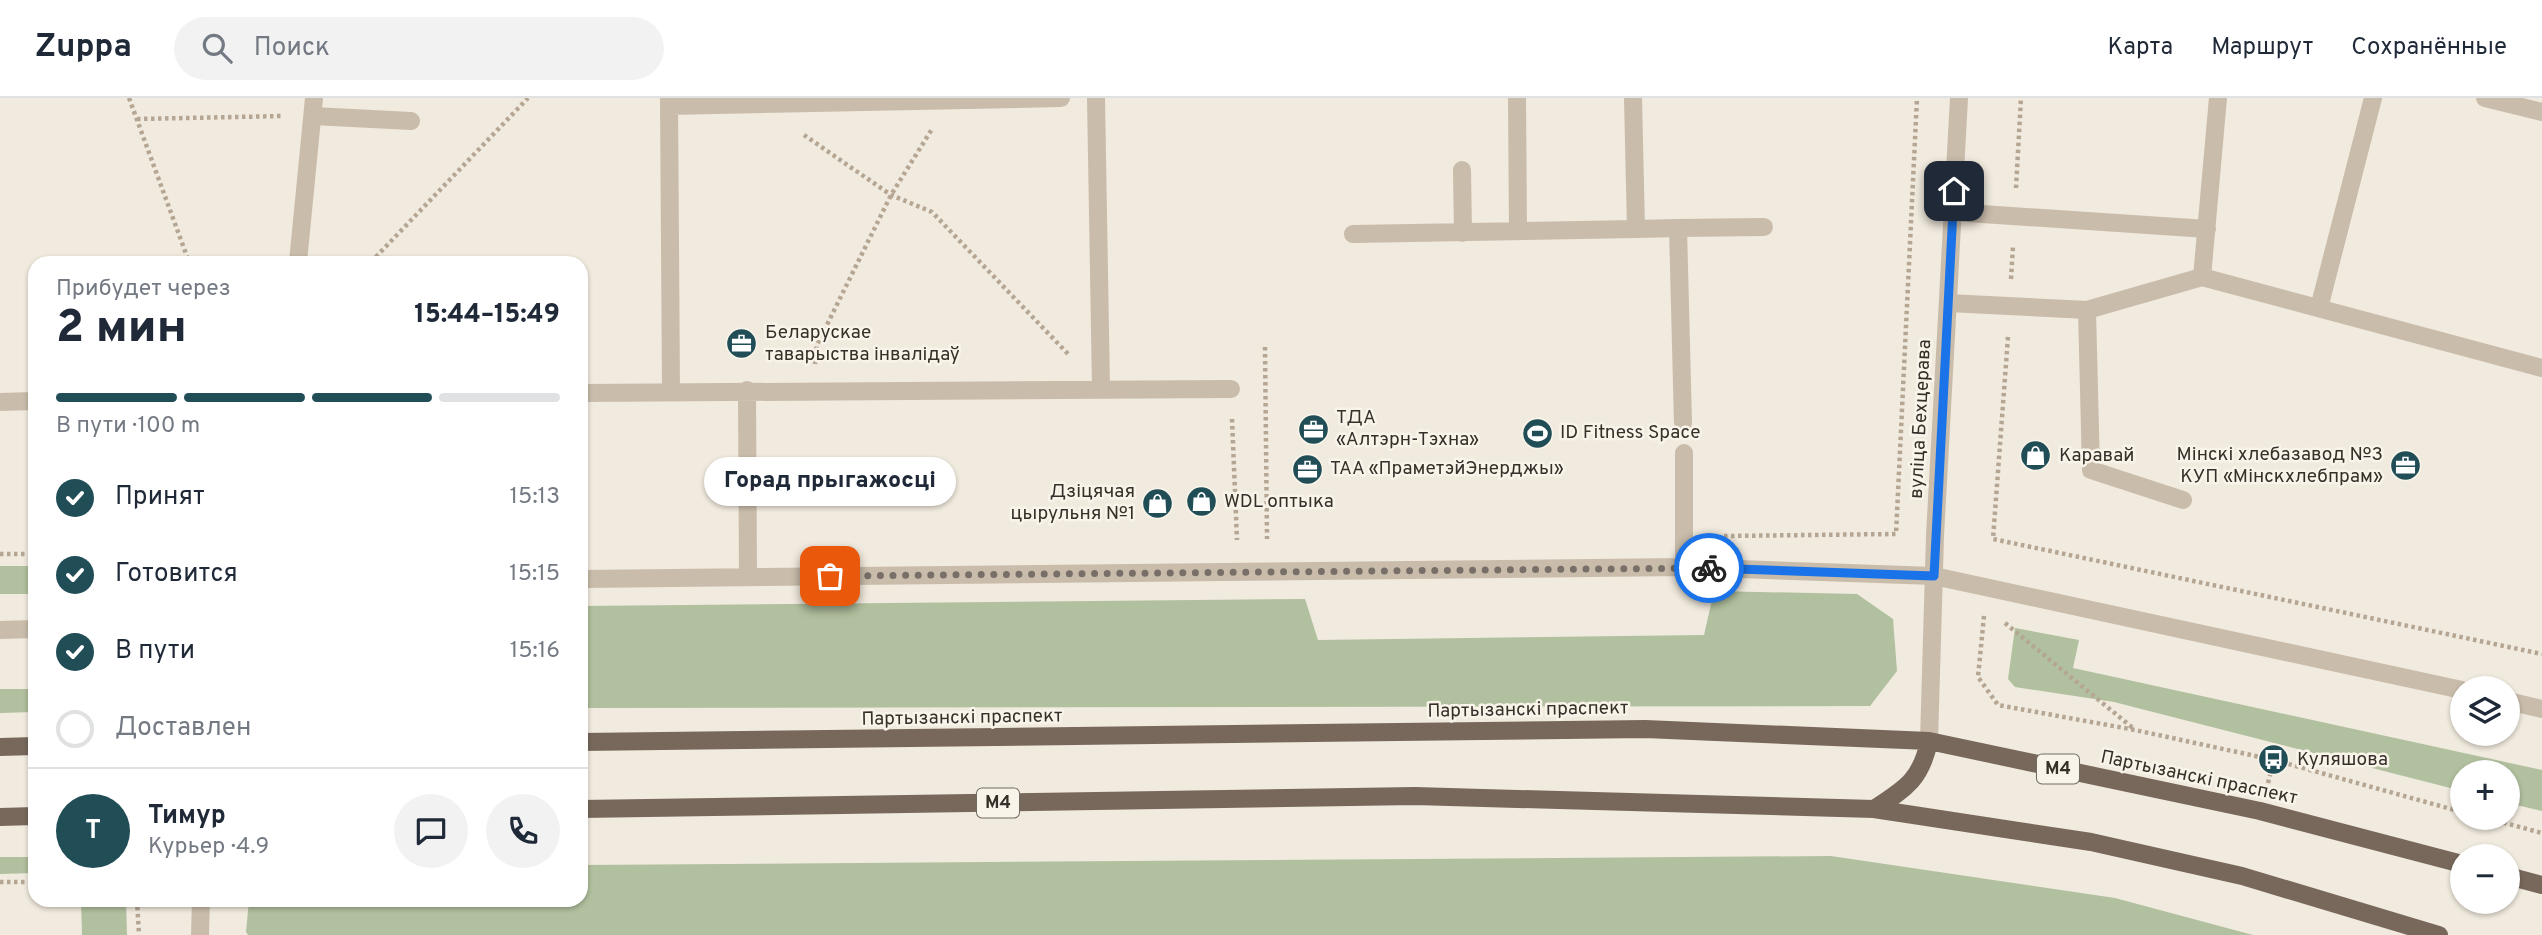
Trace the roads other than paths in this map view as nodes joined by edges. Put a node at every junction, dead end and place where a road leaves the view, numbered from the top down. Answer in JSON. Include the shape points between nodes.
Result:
{"nodes":[{"id":1,"x":1061,"y":98,"type":"edge"},
{"id":2,"x":1096,"y":98,"type":"edge"},
{"id":3,"x":1517,"y":98,"type":"edge"},
{"id":4,"x":1633,"y":98,"type":"edge"},
{"id":5,"x":1959,"y":98,"type":"edge"},
{"id":6,"x":2218,"y":98,"type":"edge"},
{"id":7,"x":2373,"y":98,"type":"edge"},
{"id":8,"x":2485,"y":98,"type":"edge"},
{"id":9,"x":669,"y":102,"type":"edge"},
{"id":10,"x":313,"y":107,"type":"edge"},
{"id":11,"x":2542,"y":112,"type":"edge"},
{"id":12,"x":411,"y":121,"type":"dead end"},
{"id":13,"x":1462,"y":170,"type":"dead end"},
{"id":14,"x":1952,"y":212,"type":"junction"},
{"id":15,"x":1764,"y":227,"type":"dead end"},
{"id":16,"x":1678,"y":228,"type":"junction"},
{"id":17,"x":1636,"y":229,"type":"junction"},
{"id":18,"x":2207,"y":229,"type":"junction"},
{"id":19,"x":1518,"y":232,"type":"junction"},
{"id":20,"x":1463,"y":233,"type":"junction"},
{"id":21,"x":1353,"y":234,"type":"dead end"},
{"id":22,"x":299,"y":256,"type":"edge"},
{"id":23,"x":2202,"y":277,"type":"junction"},
{"id":24,"x":1948,"y":303,"type":"junction"},
{"id":25,"x":2319,"y":308,"type":"junction"},
{"id":26,"x":2087,"y":310,"type":"junction"},
{"id":27,"x":2542,"y":368,"type":"edge"},
{"id":28,"x":1101,"y":388,"type":"junction"},
{"id":29,"x":1231,"y":388,"type":"road end"},
{"id":30,"x":747,"y":390,"type":"junction"},
{"id":31,"x":671,"y":391,"type":"junction"},
{"id":32,"x":588,"y":393,"type":"edge"},
{"id":33,"x":28,"y":401,"type":"edge"},
{"id":34,"x":0,"y":402,"type":"edge"},
{"id":35,"x":1683,"y":423,"type":"dead end"},
{"id":36,"x":1684,"y":453,"type":"dead end"},
{"id":37,"x":2183,"y":500,"type":"dead end"},
{"id":38,"x":1684,"y":567,"type":"junction"},
{"id":39,"x":1934,"y":576,"type":"junction"},
{"id":40,"x":748,"y":577,"type":"junction"},
{"id":41,"x":588,"y":579,"type":"edge"},
{"id":42,"x":28,"y":629,"type":"edge"},
{"id":43,"x":0,"y":630,"type":"edge"},
{"id":44,"x":2450,"y":687,"type":"edge"},
{"id":45,"x":2520,"y":704,"type":"edge"},
{"id":46,"x":2542,"y":709,"type":"edge"},
{"id":47,"x":1929,"y":741,"type":"junction"},
{"id":48,"x":588,"y":742,"type":"edge"},
{"id":49,"x":28,"y":746,"type":"edge"},
{"id":50,"x":0,"y":747,"type":"edge"},
{"id":51,"x":588,"y":809,"type":"edge"},
{"id":52,"x":1874,"y":809,"type":"junction"},
{"id":53,"x":28,"y":816,"type":"edge"},
{"id":54,"x":0,"y":817,"type":"edge"},
{"id":55,"x":2450,"y":861,"type":"edge"},
{"id":56,"x":2520,"y":880,"type":"edge"},
{"id":57,"x":2542,"y":886,"type":"edge"},
{"id":58,"x":201,"y":907,"type":"edge"},
{"id":59,"x":200,"y":935,"type":"edge"},
{"id":60,"x":2439,"y":935,"type":"edge"}],
"edges":[{"from":1,"to":9,"type":"street"},
{"from":2,"to":28,"type":"street"},
{"from":3,"to":19,"type":"street"},
{"from":4,"to":17,"type":"street"},
{"from":5,"to":14,"type":"street","name":"вуліца Бехцерава"},
{"from":6,"to":18,"type":"street"},
{"from":7,"to":25,"type":"street"},
{"from":8,"to":11,"type":"street"},
{"from":9,"to":31,"type":"street"},
{"from":10,"to":12,"type":"street"},
{"from":10,"to":22,"type":"street"},
{"from":13,"to":20,"type":"street"},
{"from":14,"to":18,"type":"street"},
{"from":14,"to":24,"type":"street","name":"вуліца Бехцерава"},
{"from":15,"to":16,"type":"street"},
{"from":16,"to":17,"type":"street"},
{"from":16,"to":35,"type":"street"},
{"from":17,"to":19,"type":"street"},
{"from":18,"to":23,"type":"street"},
{"from":19,"to":20,"type":"street"},
{"from":20,"to":21,"type":"street"},
{"from":23,"to":25,"type":"street"},
{"from":23,"to":26,"type":"street"},
{"from":24,"to":26,"type":"street"},
{"from":24,"to":39,"type":"street","name":"вуліца Бехцерава"},
{"from":25,"to":27,"type":"street"},
{"from":26,"to":37,"type":"street","via":[[2091,470]]},
{"from":28,"to":29,"type":"street"},
{"from":28,"to":30,"type":"street"},
{"from":30,"to":31,"type":"street"},
{"from":30,"to":40,"type":"street"},
{"from":31,"to":32,"type":"street"},
{"from":33,"to":34,"type":"street"},
{"from":36,"to":38,"type":"street"},
{"from":38,"to":39,"type":"street"},
{"from":38,"to":40,"type":"street"},
{"from":39,"to":44,"type":"street"},
{"from":39,"to":47,"type":"street","name":"вуліца Бехцерава"},
{"from":40,"to":41,"type":"street"},
{"from":42,"to":43,"type":"street"},
{"from":45,"to":46,"type":"street"},
{"from":47,"to":48,"type":"main road","name":"Партызанскі праспект","number":"М4","via":[[1645,729]]},
{"from":47,"to":52,"type":"main road","via":[[1924,762],[1909,786]]},
{"from":47,"to":55,"type":"main road","name":"Партызанскі праспект","number":"М4","via":[[2260,811]]},
{"from":49,"to":50,"type":"main road"},
{"from":51,"to":52,"type":"main road","number":"М4","via":[[1415,796]]},
{"from":52,"to":60,"type":"main road","number":"М4","via":[[2091,842],[2242,876]]},
{"from":53,"to":54,"type":"main road"},
{"from":56,"to":57,"type":"main road"},
{"from":58,"to":59,"type":"street"}]}
